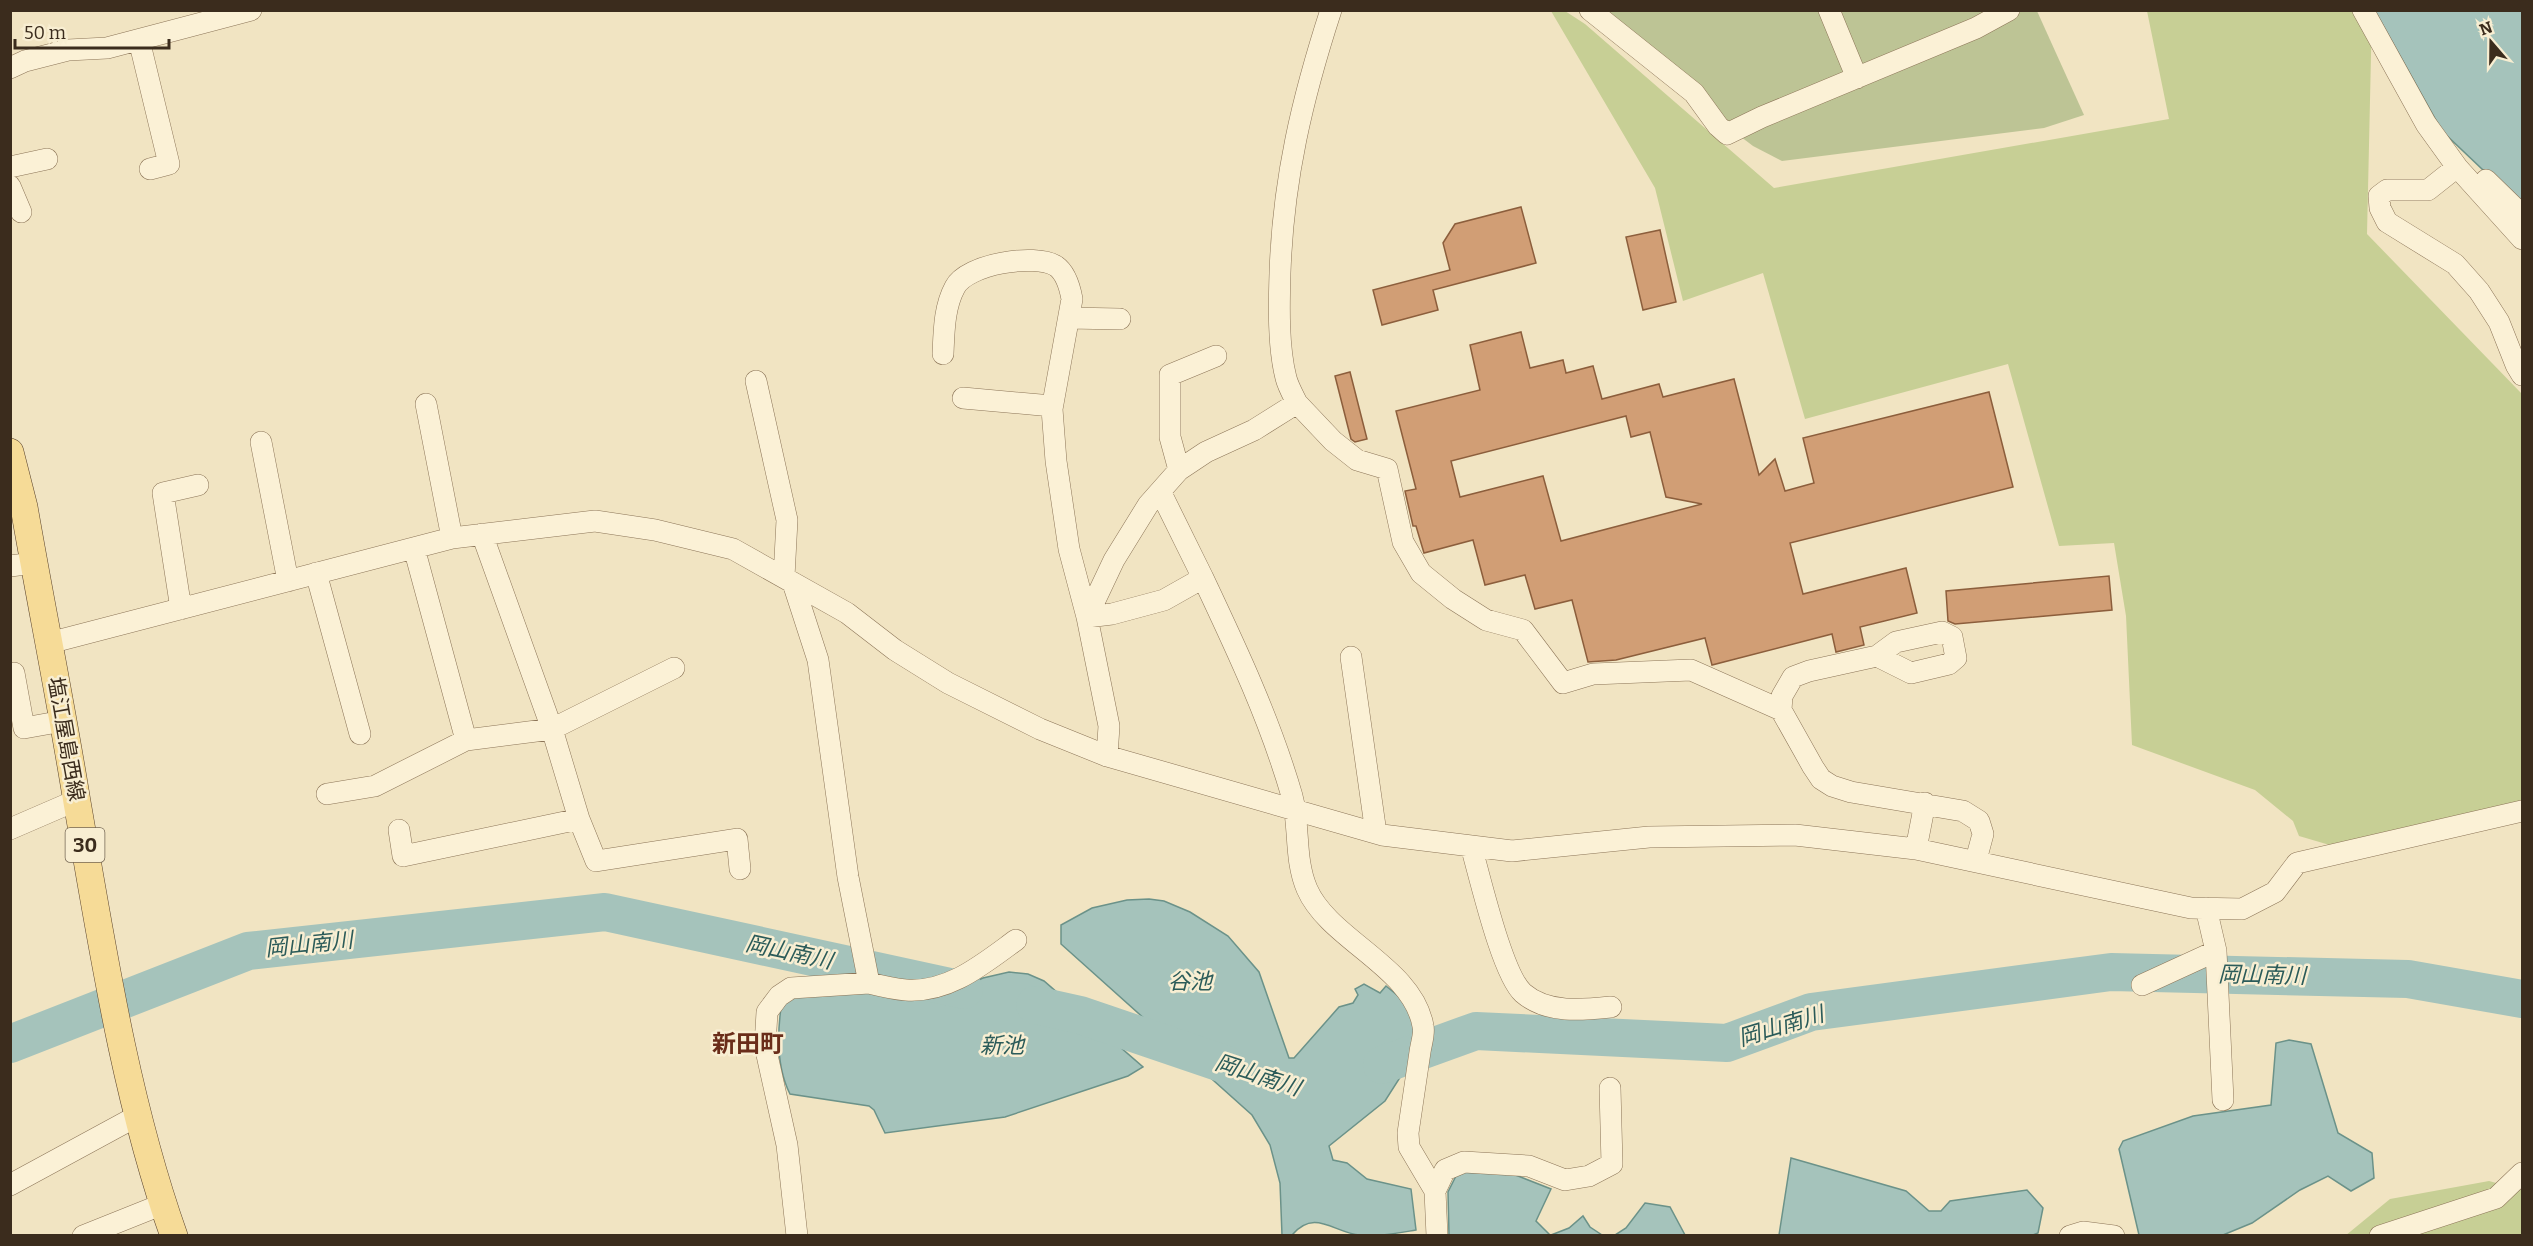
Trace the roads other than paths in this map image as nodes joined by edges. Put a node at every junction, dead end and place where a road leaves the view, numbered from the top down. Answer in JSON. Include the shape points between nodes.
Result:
{"nodes":[{"id":1,"x":1331,"y":10,"type":"edge"},
{"id":2,"x":1590,"y":10,"type":"edge"},
{"id":3,"x":1828,"y":10,"type":"edge"},
{"id":4,"x":2009,"y":10,"type":"edge"},
{"id":5,"x":2363,"y":10,"type":"edge"},
{"id":6,"x":249,"y":11,"type":"edge"},
{"id":7,"x":1981,"y":17,"type":"edge"},
{"id":8,"x":140,"y":40,"type":"junction"},
{"id":9,"x":10,"y":68,"type":"edge"},
{"id":10,"x":1857,"y":78,"type":"junction"},
{"id":11,"x":2439,"y":143,"type":"junction"},
{"id":12,"x":48,"y":159,"type":"dead end"},
{"id":13,"x":10,"y":167,"type":"edge"},
{"id":14,"x":2457,"y":167,"type":"junction"},
{"id":15,"x":150,"y":169,"type":"dead end"},
{"id":16,"x":10,"y":186,"type":"edge"},
{"id":17,"x":21,"y":212,"type":"dead end"},
{"id":18,"x":2523,"y":215,"type":"edge"},
{"id":19,"x":2523,"y":239,"type":"edge"},
{"id":20,"x":1069,"y":318,"type":"junction"},
{"id":21,"x":1119,"y":319,"type":"dead end"},
{"id":22,"x":943,"y":354,"type":"dead end"},
{"id":23,"x":1216,"y":356,"type":"dead end"},
{"id":24,"x":2523,"y":375,"type":"edge"},
{"id":25,"x":756,"y":381,"type":"dead end"},
{"id":26,"x":963,"y":398,"type":"dead end"},
{"id":27,"x":1297,"y":403,"type":"junction"},
{"id":28,"x":426,"y":404,"type":"dead end"},
{"id":29,"x":1052,"y":406,"type":"junction"},
{"id":30,"x":261,"y":442,"type":"dead end"},
{"id":31,"x":11,"y":455,"type":"edge"},
{"id":32,"x":1179,"y":470,"type":"junction"},
{"id":33,"x":198,"y":485,"type":"dead end"},
{"id":34,"x":1161,"y":493,"type":"junction"},
{"id":35,"x":482,"y":534,"type":"junction"},
{"id":36,"x":452,"y":538,"type":"junction"},
{"id":37,"x":414,"y":548,"type":"junction"},
{"id":38,"x":22,"y":565,"type":"edge"},
{"id":39,"x":316,"y":573,"type":"junction"},
{"id":40,"x":1203,"y":578,"type":"junction"},
{"id":41,"x":788,"y":580,"type":"junction"},
{"id":42,"x":288,"y":581,"type":"junction"},
{"id":43,"x":182,"y":609,"type":"junction"},
{"id":44,"x":1087,"y":616,"type":"junction"},
{"id":45,"x":49,"y":643,"type":"junction"},
{"id":46,"x":1877,"y":656,"type":"dead end"},
{"id":47,"x":1351,"y":657,"type":"dead end"},
{"id":48,"x":674,"y":668,"type":"dead end"},
{"id":49,"x":14,"y":674,"type":"dead end"},
{"id":50,"x":1781,"y":710,"type":"junction"},
{"id":51,"x":63,"y":720,"type":"junction"},
{"id":52,"x":552,"y":729,"type":"junction"},
{"id":53,"x":360,"y":734,"type":"dead end"},
{"id":54,"x":466,"y":740,"type":"junction"},
{"id":55,"x":1107,"y":756,"type":"junction"},
{"id":56,"x":327,"y":794,"type":"dead end"},
{"id":57,"x":77,"y":800,"type":"junction"},
{"id":58,"x":1926,"y":803,"type":"junction"},
{"id":59,"x":1293,"y":810,"type":"junction"},
{"id":60,"x":2523,"y":811,"type":"edge"},
{"id":61,"x":579,"y":819,"type":"junction"},
{"id":62,"x":10,"y":830,"type":"edge"},
{"id":63,"x":399,"y":830,"type":"dead end"},
{"id":64,"x":1376,"y":833,"type":"junction"},
{"id":65,"x":1471,"y":846,"type":"junction"},
{"id":66,"x":1916,"y":849,"type":"junction"},
{"id":67,"x":1976,"y":860,"type":"junction"},
{"id":68,"x":740,"y":869,"type":"dead end"},
{"id":69,"x":2206,"y":908,"type":"junction"},
{"id":70,"x":1016,"y":940,"type":"dead end"},
{"id":71,"x":2216,"y":951,"type":"junction"},
{"id":72,"x":869,"y":983,"type":"junction"},
{"id":73,"x":2142,"y":985,"type":"dead end"},
{"id":74,"x":1611,"y":1008,"type":"dead end"},
{"id":75,"x":1610,"y":1088,"type":"dead end"},
{"id":76,"x":2223,"y":1100,"type":"dead end"},
{"id":77,"x":139,"y":1114,"type":"junction"},
{"id":78,"x":2523,"y":1173,"type":"edge"},
{"id":79,"x":10,"y":1185,"type":"edge"},
{"id":80,"x":1435,"y":1191,"type":"junction"},
{"id":81,"x":163,"y":1204,"type":"junction"},
{"id":82,"x":83,"y":1236,"type":"edge"},
{"id":83,"x":174,"y":1236,"type":"edge"},
{"id":84,"x":797,"y":1236,"type":"edge"},
{"id":85,"x":1437,"y":1236,"type":"edge"},
{"id":86,"x":2070,"y":1236,"type":"edge"},
{"id":87,"x":2114,"y":1236,"type":"edge"},
{"id":88,"x":2380,"y":1236,"type":"edge"}],
"edges":[{"from":1,"to":27,"type":"street","via":[[1309,77],[1295,139],[1281,236],[1279,312],[1286,378]]},
{"from":2,"to":10,"type":"street","via":[[1694,93],[1727,134]]},
{"from":3,"to":10,"type":"street"},
{"from":4,"to":7,"type":"street"},
{"from":5,"to":11,"type":"street"},
{"from":6,"to":8,"type":"street"},
{"from":7,"to":10,"type":"street"},
{"from":8,"to":9,"type":"street","via":[[107,48],[68,50]]},
{"from":8,"to":15,"type":"street","via":[[169,164]]},
{"from":11,"to":14,"type":"street"},
{"from":11,"to":18,"type":"street","via":[[2451,146]]},
{"from":12,"to":13,"type":"street"},
{"from":14,"to":19,"type":"street"},
{"from":14,"to":24,"type":"street","via":[[2428,190],[2387,190],[2379,196],[2380,208],[2387,222],[2455,264],[2479,291],[2499,322]]},
{"from":16,"to":17,"type":"street"},
{"from":20,"to":21,"type":"street"},
{"from":20,"to":22,"type":"street","via":[[1071,291],[1058,267],[1041,260],[1018,260],[965,274],[955,286],[945,317]]},
{"from":20,"to":29,"type":"street"},
{"from":23,"to":32,"type":"street","via":[[1170,375],[1170,437]]},
{"from":25,"to":41,"type":"street","via":[[787,520]]},
{"from":26,"to":29,"type":"street"},
{"from":27,"to":32,"type":"street"},
{"from":27,"to":50,"type":"street","via":[[1357,460],[1387,469],[1403,542],[1421,573],[1486,620],[1523,630],[1563,683],[1593,674],[1691,670]]},
{"from":28,"to":36,"type":"street"},
{"from":29,"to":44,"type":"street","via":[[1069,549]]},
{"from":30,"to":42,"type":"street"},
{"from":31,"to":38,"type":"main road","name":"塩江屋島西線","number":"30","via":[[24,507]]},
{"from":32,"to":34,"type":"street"},
{"from":33,"to":43,"type":"street","via":[[163,493]]},
{"from":34,"to":40,"type":"street"},
{"from":34,"to":44,"type":"street","via":[[1148,505],[1114,560]]},
{"from":35,"to":36,"type":"street"},
{"from":35,"to":41,"type":"street","via":[[595,521],[655,530],[733,549]]},
{"from":35,"to":52,"type":"street"},
{"from":36,"to":37,"type":"street"},
{"from":37,"to":39,"type":"street"},
{"from":37,"to":54,"type":"street"},
{"from":38,"to":45,"type":"main road","name":"塩江屋島西線","number":"30"},
{"from":39,"to":42,"type":"street"},
{"from":39,"to":53,"type":"street"},
{"from":40,"to":44,"type":"street","via":[[1164,600],[1112,614]]},
{"from":40,"to":59,"type":"street","via":[[1271,730]]},
{"from":41,"to":55,"type":"street","via":[[847,613],[895,650],[948,683],[1040,729]]},
{"from":41,"to":72,"type":"street","via":[[818,660],[848,877]]},
{"from":42,"to":43,"type":"street"},
{"from":43,"to":45,"type":"street"},
{"from":44,"to":55,"type":"street","via":[[1109,726]]},
{"from":45,"to":51,"type":"main road","name":"塩江屋島西線","number":"30"},
{"from":46,"to":50,"type":"street","via":[[1793,677],[1782,696]]},
{"from":47,"to":64,"type":"street"},
{"from":48,"to":52,"type":"street"},
{"from":49,"to":51,"type":"street","via":[[24,728]]},
{"from":50,"to":58,"type":"street","via":[[1821,779],[1851,792]]},
{"from":51,"to":57,"type":"main road","name":"塩江屋島西線","number":"30"},
{"from":52,"to":54,"type":"street"},
{"from":52,"to":61,"type":"street"},
{"from":54,"to":56,"type":"street","via":[[375,786]]},
{"from":55,"to":59,"type":"street"},
{"from":57,"to":62,"type":"street"},
{"from":57,"to":77,"type":"main road","name":"塩江屋島西線","number":"30","via":[[103,956]]},
{"from":58,"to":66,"type":"street"},
{"from":58,"to":67,"type":"street","via":[[1963,811],[1979,821],[1983,834]]},
{"from":59,"to":64,"type":"street"},
{"from":59,"to":80,"type":"street","via":[[1308,891],[1325,914],[1390,972],[1415,1003],[1424,1027],[1408,1147]]},
{"from":60,"to":69,"type":"street","via":[[2297,864],[2275,892],[2242,909]]},
{"from":61,"to":63,"type":"street","via":[[403,856]]},
{"from":61,"to":68,"type":"street","via":[[596,861],[737,839]]},
{"from":64,"to":65,"type":"street"},
{"from":65,"to":66,"type":"street","via":[[1512,851],[1649,837],[1795,835]]},
{"from":65,"to":74,"type":"street","via":[[1505,963],[1522,992],[1541,1003],[1571,1011]]},
{"from":66,"to":67,"type":"street"},
{"from":67,"to":69,"type":"street","via":[[2191,908]]},
{"from":69,"to":71,"type":"street"},
{"from":70,"to":72,"type":"street","via":[[963,978],[926,989],[906,990]]},
{"from":71,"to":73,"type":"street"},
{"from":71,"to":76,"type":"street"},
{"from":72,"to":84,"type":"street","via":[[791,988],[767,1012],[765,1046],[787,1145]]},
{"from":75,"to":80,"type":"street","via":[[1612,1164],[1589,1176],[1565,1180],[1528,1166],[1464,1162],[1445,1170]]},
{"from":77,"to":79,"type":"street"},
{"from":77,"to":81,"type":"main road","name":"塩江屋島西線","number":"30"},
{"from":78,"to":88,"type":"street","via":[[2496,1198]]},
{"from":80,"to":85,"type":"street"},
{"from":81,"to":82,"type":"street"},
{"from":81,"to":83,"type":"main road","name":"塩江屋島西線","number":"30"},
{"from":86,"to":87,"type":"street","via":[[2083,1232]]}]}
